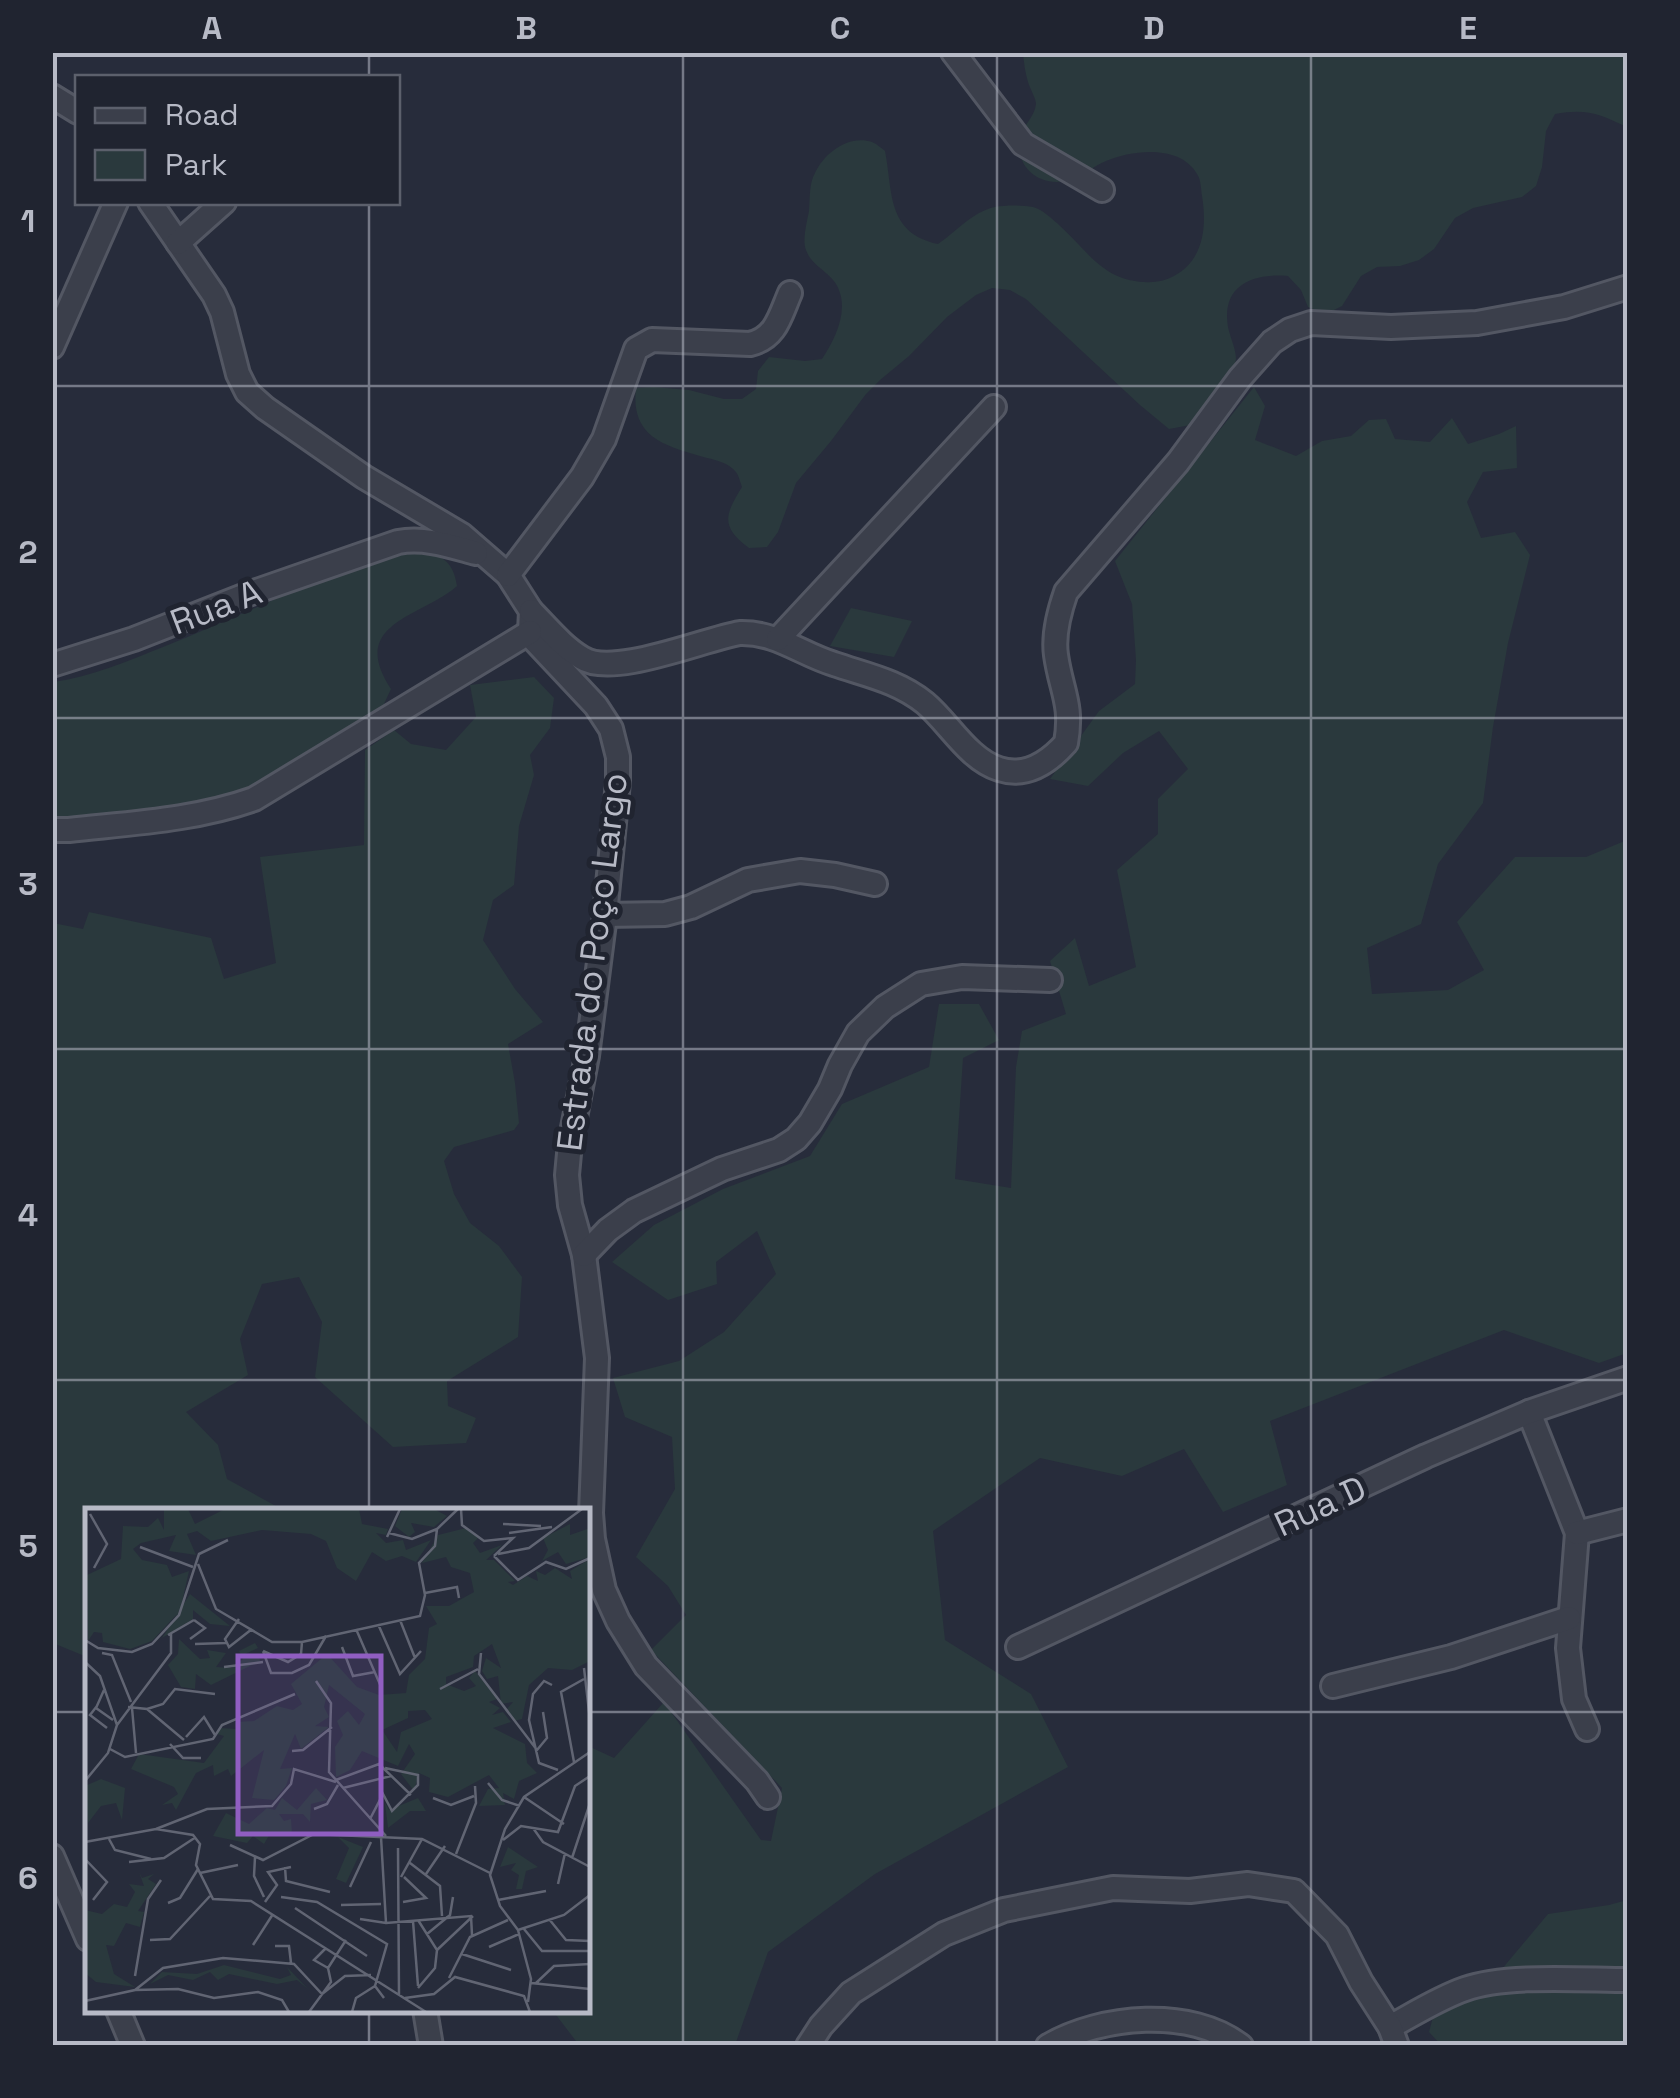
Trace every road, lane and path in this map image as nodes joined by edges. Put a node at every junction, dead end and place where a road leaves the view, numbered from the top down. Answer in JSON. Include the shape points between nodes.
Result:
{"nodes":[{"id":1,"x":954,"y":52,"type":"edge"},
{"id":2,"x":52,"y":96,"type":"edge"},
{"id":3,"x":75,"y":110,"type":"edge"},
{"id":4,"x":1102,"y":190,"type":"dead end"},
{"id":5,"x":115,"y":205,"type":"edge"},
{"id":6,"x":152,"y":205,"type":"edge"},
{"id":7,"x":221,"y":205,"type":"edge"},
{"id":8,"x":178,"y":243,"type":"junction"},
{"id":9,"x":1628,"y":287,"type":"edge"},
{"id":10,"x":790,"y":293,"type":"dead end"},
{"id":11,"x":52,"y":347,"type":"edge"},
{"id":12,"x":994,"y":407,"type":"dead end"},
{"id":13,"x":486,"y":556,"type":"junction"},
{"id":14,"x":508,"y":575,"type":"junction"},
{"id":15,"x":531,"y":622,"type":"junction"},
{"id":16,"x":778,"y":638,"type":"junction"},
{"id":17,"x":52,"y":665,"type":"edge"},
{"id":18,"x":52,"y":830,"type":"edge"},
{"id":19,"x":874,"y":884,"type":"dead end"},
{"id":20,"x":606,"y":915,"type":"junction"},
{"id":21,"x":1050,"y":980,"type":"dead end"},
{"id":22,"x":584,"y":1255,"type":"junction"},
{"id":23,"x":1628,"y":1378,"type":"edge"},
{"id":24,"x":1529,"y":1412,"type":"junction"},
{"id":25,"x":1628,"y":1520,"type":"edge"},
{"id":26,"x":1577,"y":1533,"type":"junction"},
{"id":27,"x":1570,"y":1618,"type":"junction"},
{"id":28,"x":1018,"y":1646,"type":"dead end"},
{"id":29,"x":1333,"y":1686,"type":"dead end"},
{"id":30,"x":1588,"y":1729,"type":"dead end"},
{"id":31,"x":768,"y":1797,"type":"dead end"},
{"id":32,"x":52,"y":1856,"type":"edge"},
{"id":33,"x":82,"y":1910,"type":"edge"},
{"id":34,"x":1628,"y":1980,"type":"edge"},
{"id":35,"x":119,"y":2013,"type":"edge"},
{"id":36,"x":426,"y":2013,"type":"edge"},
{"id":37,"x":1393,"y":2036,"type":"edge"},
{"id":38,"x":134,"y":2046,"type":"edge"},
{"id":39,"x":431,"y":2046,"type":"edge"},
{"id":40,"x":808,"y":2046,"type":"edge"},
{"id":41,"x":1048,"y":2046,"type":"edge"},
{"id":42,"x":1241,"y":2046,"type":"edge"}],
"edges":[{"from":1,"to":4,"type":"street","via":[[1023,144]]},
{"from":2,"to":3,"type":"street"},
{"from":5,"to":11,"type":"street"},
{"from":6,"to":8,"type":"street","name":"Estrada do Poço Largo"},
{"from":7,"to":8,"type":"street"},
{"from":8,"to":13,"type":"street","name":"Estrada do Poço Largo","via":[[222,312],[248,392]]},
{"from":9,"to":16,"type":"street","via":[[1477,323],[1310,323],[1272,342],[1066,592],[1055,653],[1070,724],[1066,742],[1046,763],[1000,770],[907,690]]},
{"from":10,"to":14,"type":"street","via":[[762,341],[652,340],[636,349],[604,439]]},
{"from":12,"to":16,"type":"street"},
{"from":13,"to":14,"type":"street","name":"Estrada do Poço Largo"},
{"from":13,"to":17,"type":"street","name":"Rua A","via":[[414,539]]},
{"from":14,"to":15,"type":"street","name":"Estrada do Poço Largo"},
{"from":15,"to":16,"type":"street","via":[[594,663],[634,661],[740,633]]},
{"from":15,"to":18,"type":"street","via":[[254,799],[187,817]]},
{"from":15,"to":20,"type":"street","name":"Estrada do Poço Largo","via":[[543,650],[611,729],[618,782]]},
{"from":19,"to":20,"type":"street","via":[[800,870],[748,880],[691,908]]},
{"from":20,"to":22,"type":"street","name":"Estrada do Poço Largo","via":[[567,1175]]},
{"from":21,"to":22,"type":"street","via":[[962,976],[921,984],[858,1033],[796,1139],[634,1211]]},
{"from":22,"to":31,"type":"street","name":"Estrada do Poço Largo","via":[[597,1358],[591,1513],[604,1590],[646,1666]]},
{"from":23,"to":24,"type":"street","name":"Rua D"},
{"from":24,"to":26,"type":"street"},
{"from":24,"to":28,"type":"street","name":"Rua D"},
{"from":25,"to":26,"type":"street"},
{"from":26,"to":27,"type":"street"},
{"from":27,"to":29,"type":"street"},
{"from":27,"to":30,"type":"street","via":[[1574,1698]]},
{"from":32,"to":33,"type":"street"},
{"from":34,"to":37,"type":"street","via":[[1467,1988]]},
{"from":35,"to":38,"type":"street"},
{"from":36,"to":39,"type":"street"},
{"from":37,"to":40,"type":"street","via":[[1337,1935],[1294,1891],[1248,1884],[1190,1891],[1113,1888],[1004,1910],[944,1934],[850,1994]]},
{"from":41,"to":42,"type":"street","via":[[1099,2027],[1168,2019],[1213,2028]]}]}
